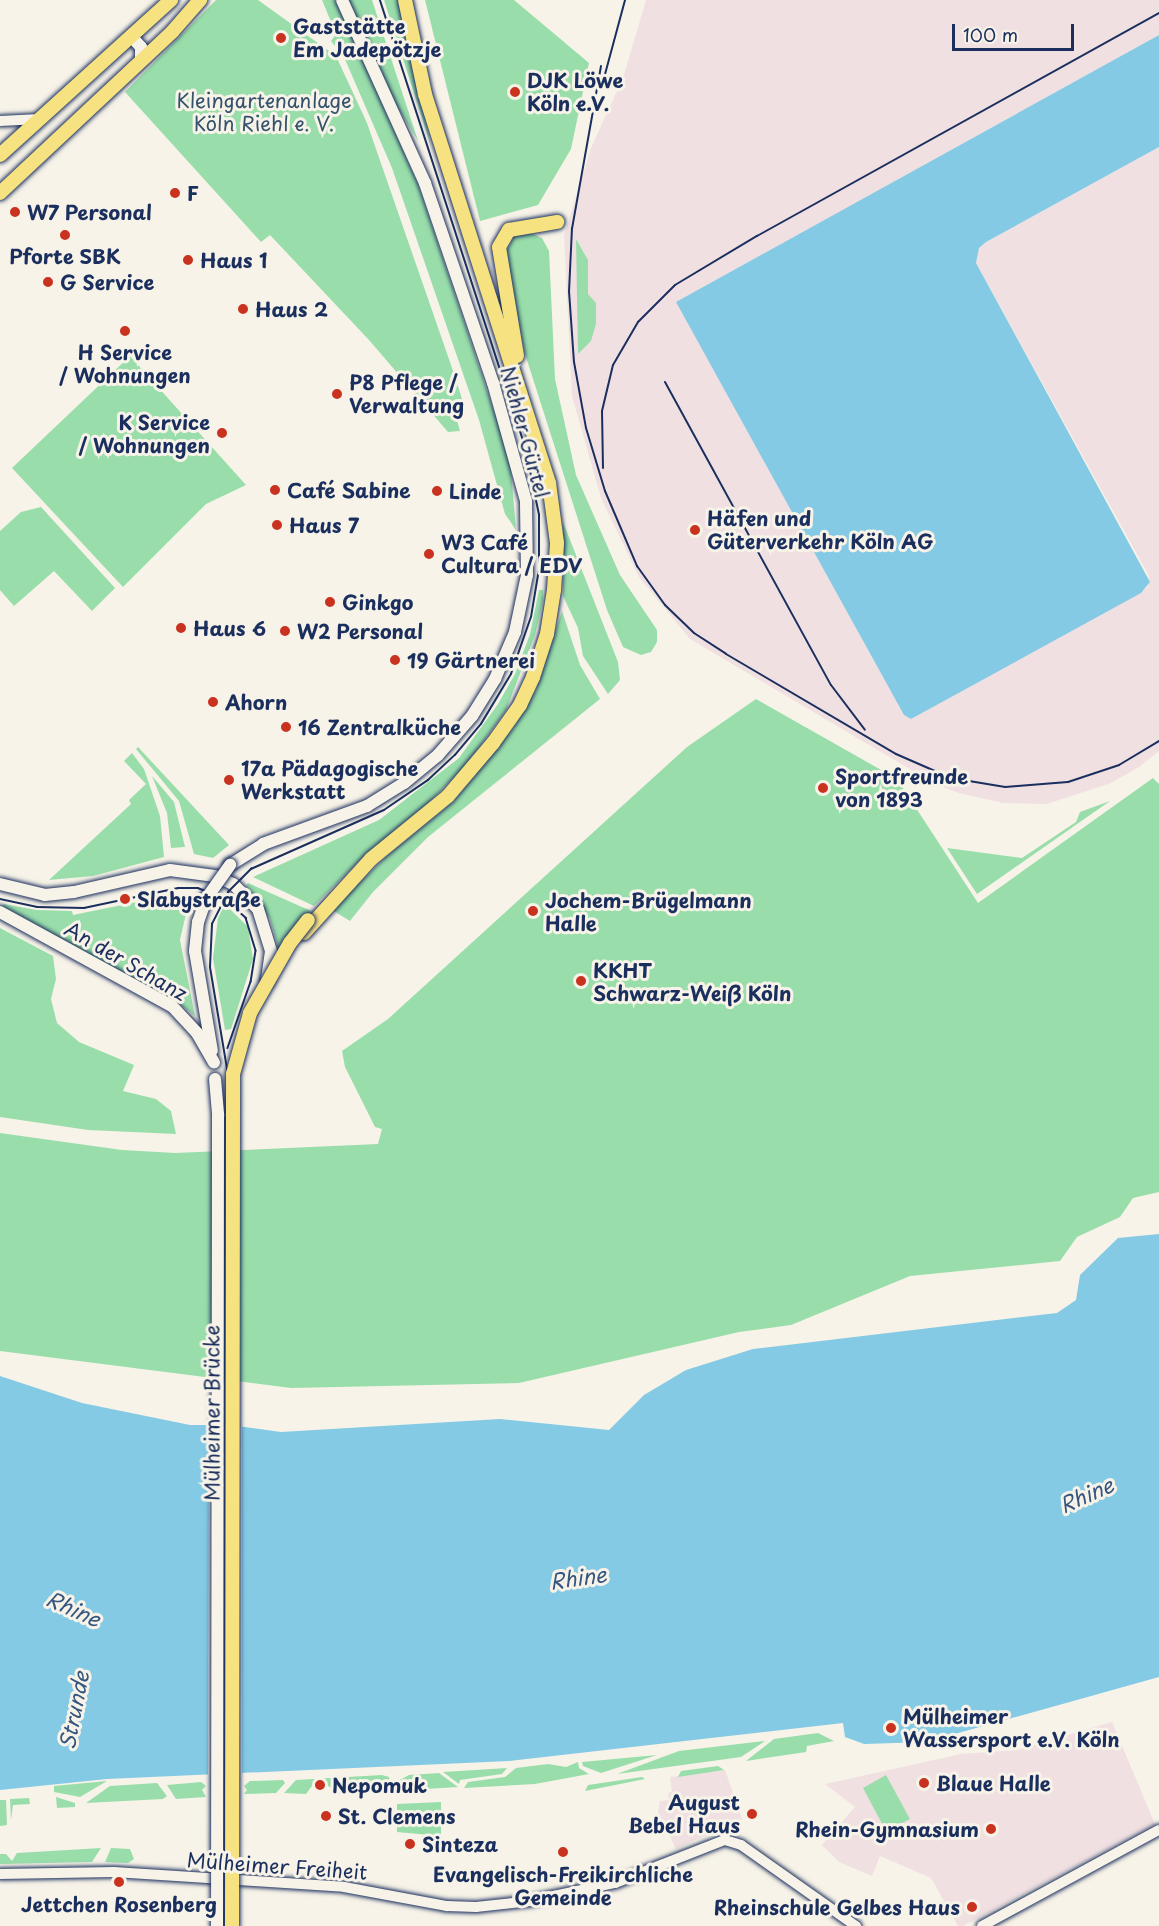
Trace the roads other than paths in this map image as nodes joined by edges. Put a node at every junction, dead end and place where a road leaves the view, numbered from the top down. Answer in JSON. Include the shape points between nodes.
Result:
{"nodes":[{"id":1,"x":171,"y":0,"type":"edge"},
{"id":2,"x":200,"y":0,"type":"edge"},
{"id":3,"x":342,"y":0,"type":"edge"},
{"id":4,"x":404,"y":0,"type":"edge"},
{"id":5,"x":131,"y":36,"type":"junction"},
{"id":6,"x":141,"y":60,"type":"junction"},
{"id":7,"x":41,"y":119,"type":"junction"},
{"id":8,"x":0,"y":122,"type":"edge"},
{"id":9,"x":20,"y":137,"type":"junction"},
{"id":10,"x":0,"y":155,"type":"edge"},
{"id":11,"x":0,"y":193,"type":"edge"},
{"id":12,"x":556,"y":222,"type":"dead end"},
{"id":13,"x":524,"y":402,"type":"junction"},
{"id":14,"x":554,"y":567,"type":"junction"},
{"id":15,"x":0,"y":884,"type":"edge"},
{"id":16,"x":324,"y":904,"type":"junction"},
{"id":17,"x":0,"y":912,"type":"edge"},
{"id":18,"x":308,"y":920,"type":"joint"},
{"id":19,"x":267,"y":983,"type":"junction"},
{"id":20,"x":244,"y":1040,"type":"joint"},
{"id":21,"x":209,"y":1047,"type":"junction"},
{"id":22,"x":214,"y":1063,"type":"joint"},
{"id":23,"x":1159,"y":1830,"type":"edge"},
{"id":24,"x":0,"y":1874,"type":"edge"},
{"id":25,"x":217,"y":1926,"type":"edge"},
{"id":26,"x":234,"y":1926,"type":"edge"},
{"id":27,"x":856,"y":1926,"type":"edge"},
{"id":28,"x":982,"y":1926,"type":"edge"}],
"edges":[{"from":1,"to":5,"type":"main road"},
{"from":2,"to":6,"type":"main road"},
{"from":3,"to":21,"type":"main road","name":"Niehler Gürtel","bridge":true,"via":[[425,183],[518,463],[528,531],[527,575],[515,632],[495,679],[472,716],[443,750],[380,799],[347,815],[263,844],[230,865],[206,899],[196,929],[195,951]]},
{"from":4,"to":13,"type":"main road","name":"Niehler Gürtel","via":[[425,94]]},
{"from":4,"to":14,"type":"main road","name":"Niehler Gürtel","via":[[435,141],[545,483]]},
{"from":5,"to":6,"type":"main road","via":[[141,47]]},
{"from":5,"to":7,"type":"main road"},
{"from":6,"to":11,"type":"main road"},
{"from":7,"to":8,"type":"street"},
{"from":7,"to":9,"type":"main road"},
{"from":8,"to":9,"type":"street","via":[[17,127]]},
{"from":9,"to":10,"type":"main road"},
{"from":12,"to":13,"type":"main road","via":[[509,230],[499,247]]},
{"from":13,"to":14,"type":"main road","name":"Niehler Gürtel","via":[[549,483]]},
{"from":14,"to":16,"type":"main road","name":"Niehler Gürtel","via":[[550,609],[533,677],[519,705],[448,796],[371,859]]},
{"from":15,"to":19,"type":"main road","name":"An der Schanz","via":[[45,895],[170,870],[215,876],[233,884],[258,909],[271,951]]},
{"from":16,"to":18,"type":"main road","name":"Niehler Gürtel"},
{"from":16,"to":20,"type":"main road","name":"Niehler Gürtel","bridge":true,"via":[[287,955]]},
{"from":17,"to":21,"type":"main road","name":"An der Schanz","via":[[172,1006]]},
{"from":18,"to":19,"type":"main road","name":"Mülheimer Brücke","bridge":true},
{"from":19,"to":26,"type":"main road","name":"Mülheimer Brücke","bridge":true,"via":[[250,1013],[233,1074]]},
{"from":20,"to":26,"type":"main road","name":"Mülheimer Brücke","bridge":true,"via":[[236,1074],[235,1113]]},
{"from":21,"to":22,"type":"main road","name":"An der Schanz"},
{"from":22,"to":25,"type":"main road","name":"Mülheimer Brücke","bridge":true,"via":[[218,1116]]},
{"from":23,"to":28,"type":"street"},
{"from":24,"to":27,"type":"street","name":"Mülheimer Freiheit","via":[[90,1872],[344,1887],[467,1907],[530,1901],[603,1886],[725,1840],[741,1845]]}]}
